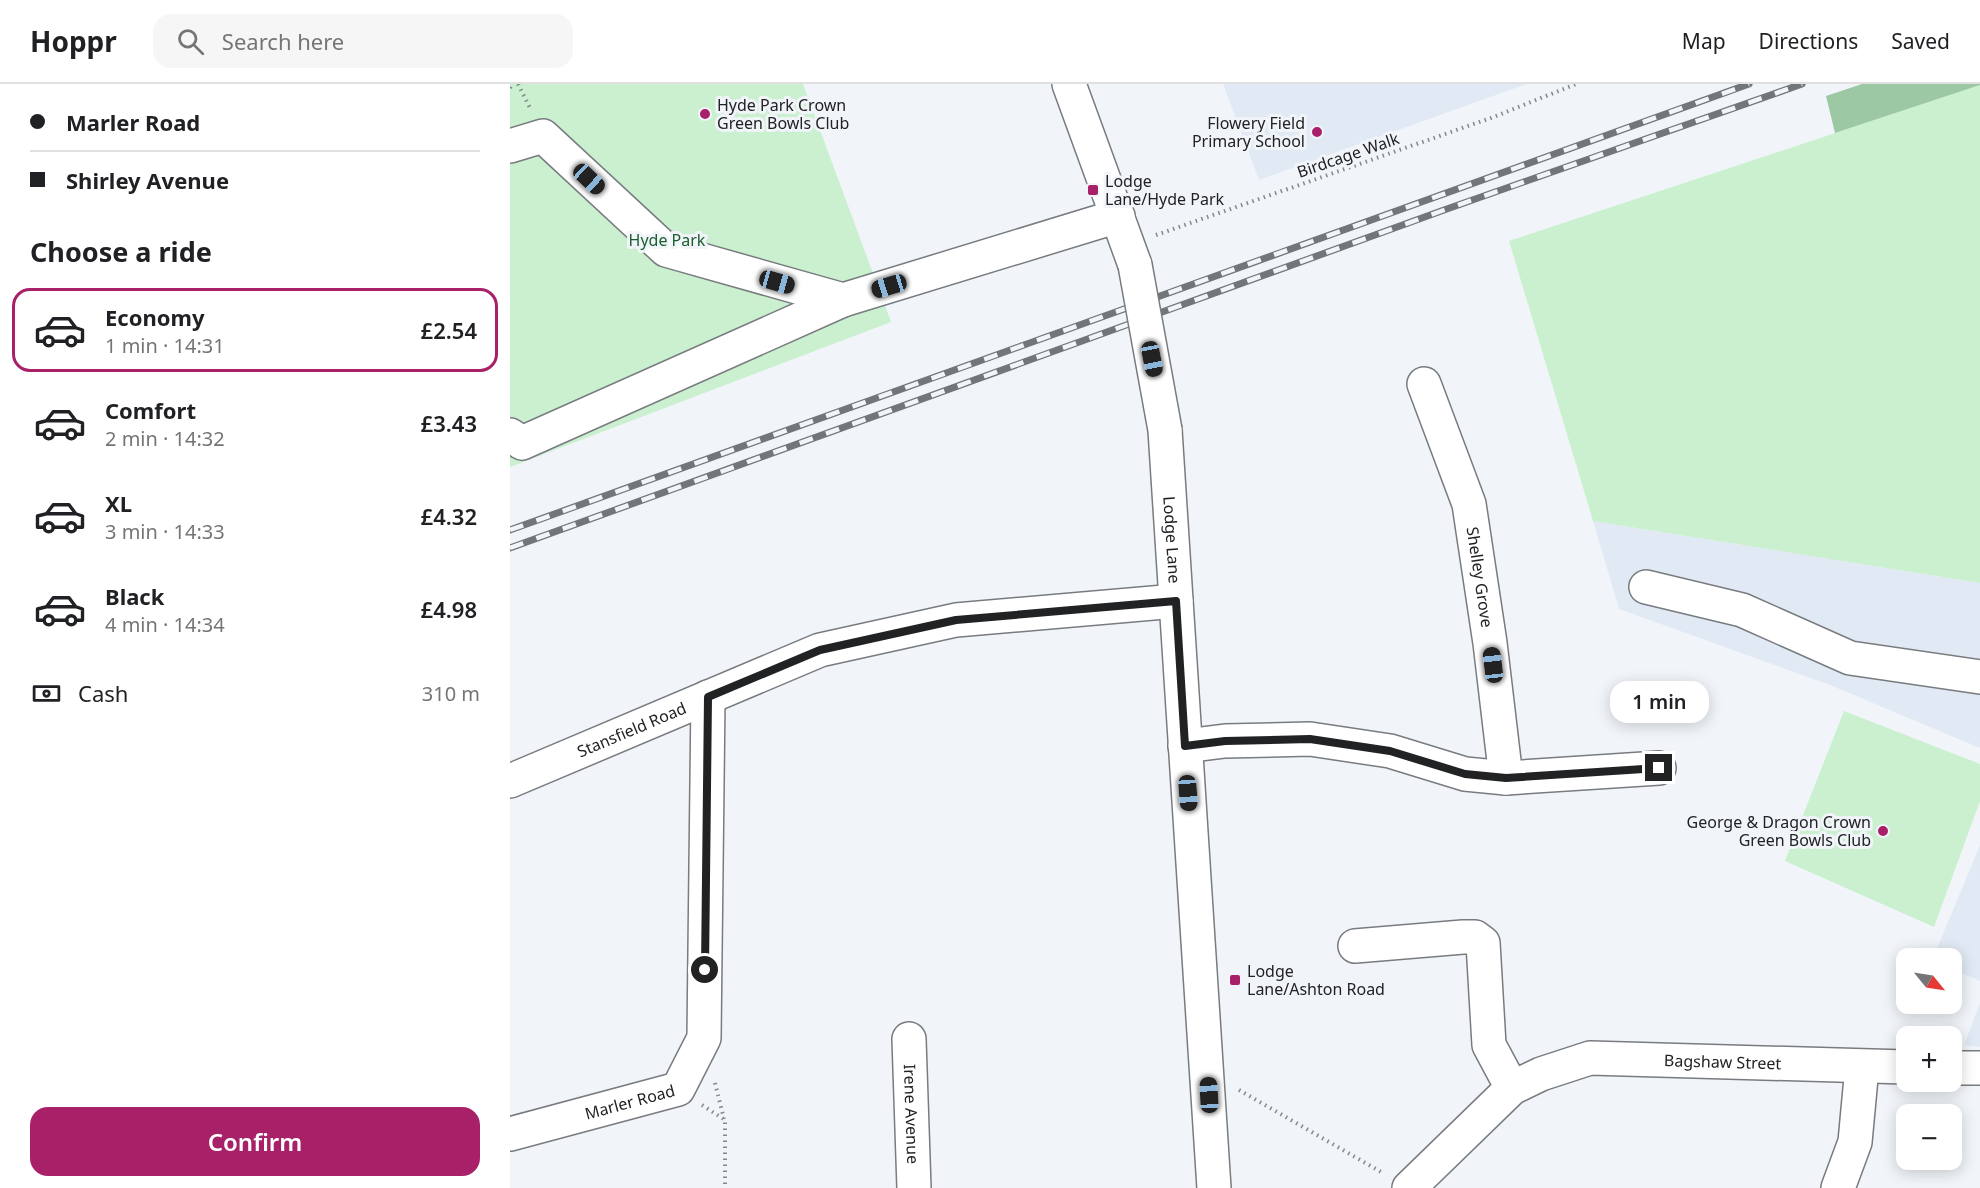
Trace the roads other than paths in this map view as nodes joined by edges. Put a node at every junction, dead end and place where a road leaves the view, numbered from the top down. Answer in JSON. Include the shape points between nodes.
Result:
{"nodes":[{"id":1,"x":1069,"y":84,"type":"edge"},
{"id":2,"x":510,"y":146,"type":"edge"},
{"id":3,"x":1127,"y":242,"type":"junction"},
{"id":4,"x":843,"y":300,"type":"junction"},
{"id":5,"x":1424,"y":384,"type":"dead end"},
{"id":6,"x":510,"y":435,"type":"edge"},
{"id":7,"x":1646,"y":587,"type":"dead end"},
{"id":8,"x":1176,"y":601,"type":"junction"},
{"id":9,"x":1975,"y":676,"type":"edge"},
{"id":10,"x":708,"y":697,"type":"junction"},
{"id":11,"x":1185,"y":746,"type":"junction"},
{"id":12,"x":1659,"y":768,"type":"dead end"},
{"id":13,"x":1506,"y":778,"type":"junction"},
{"id":14,"x":510,"y":781,"type":"edge"},
{"id":15,"x":1356,"y":946,"type":"dead end"},
{"id":16,"x":909,"y":1039,"type":"dead end"},
{"id":17,"x":1862,"y":1066,"type":"junction"},
{"id":18,"x":1896,"y":1067,"type":"edge"},
{"id":19,"x":1962,"y":1068,"type":"edge"},
{"id":20,"x":1980,"y":1068,"type":"edge"},
{"id":21,"x":1512,"y":1088,"type":"junction"},
{"id":22,"x":510,"y":1134,"type":"edge"},
{"id":23,"x":914,"y":1188,"type":"edge"},
{"id":24,"x":1214,"y":1188,"type":"edge"},
{"id":25,"x":1408,"y":1188,"type":"edge"},
{"id":26,"x":1838,"y":1188,"type":"edge"}],
"edges":[{"from":1,"to":3,"type":"street","name":"Lodge Lane"},
{"from":2,"to":4,"type":"street","via":[[543,136],[666,250]]},
{"from":3,"to":4,"type":"street"},
{"from":3,"to":8,"type":"street","name":"Lodge Lane","bridge":true,"via":[[1165,430]]},
{"from":4,"to":6,"type":"street","via":[[522,444]]},
{"from":5,"to":13,"type":"street","name":"Shelley Grove","via":[[1470,504]]},
{"from":7,"to":9,"type":"street","via":[[1742,610],[1851,658]]},
{"from":8,"to":10,"type":"street","name":"Stansfield Road","via":[[956,620],[820,650]]},
{"from":8,"to":11,"type":"street","name":"Lodge Lane"},
{"from":10,"to":14,"type":"street","name":"Stansfield Road"},
{"from":10,"to":22,"type":"street","name":"Marler Road","via":[[704,1038],[678,1089]]},
{"from":11,"to":13,"type":"street","via":[[1310,739],[1390,751],[1465,774]]},
{"from":11,"to":24,"type":"street","name":"Lodge Lane"},
{"from":12,"to":13,"type":"street"},
{"from":15,"to":21,"type":"street","via":[[1462,937],[1483,943],[1489,1045]]},
{"from":16,"to":23,"type":"street","name":"Irene Avenue"},
{"from":17,"to":18,"type":"street","name":"Bagshaw Street"},
{"from":17,"to":21,"type":"street","name":"Bagshaw Street","via":[[1590,1058]]},
{"from":17,"to":26,"type":"street","via":[[1855,1142]]},
{"from":19,"to":20,"type":"street"},
{"from":21,"to":25,"type":"street","name":"Bagshaw Street"}]}
